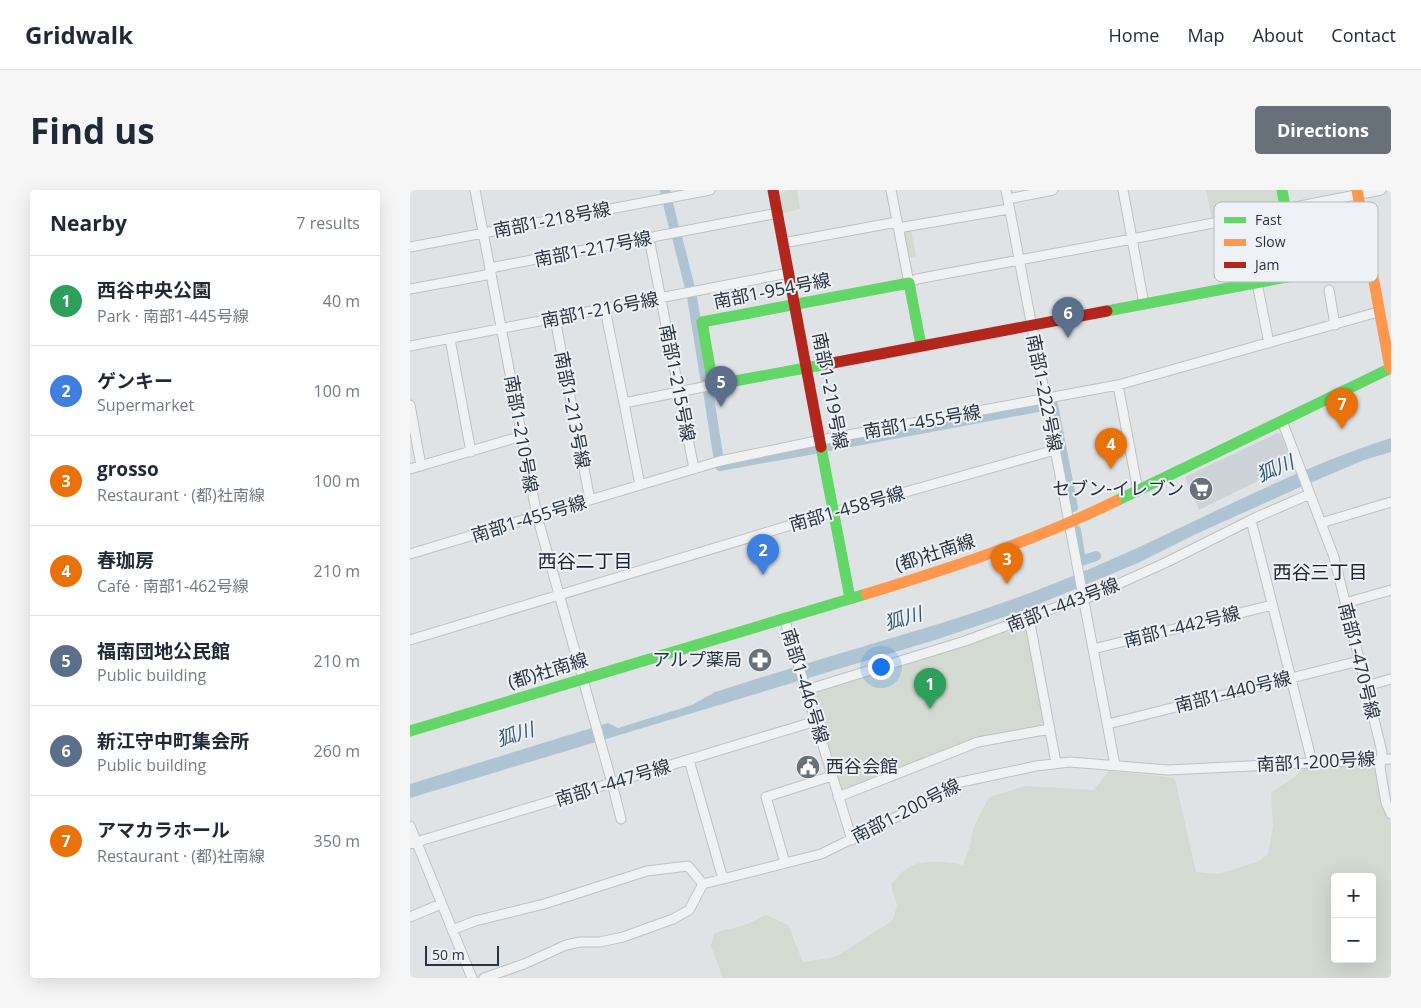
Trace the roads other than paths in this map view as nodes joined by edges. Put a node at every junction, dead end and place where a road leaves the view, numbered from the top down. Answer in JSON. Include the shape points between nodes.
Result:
{"nodes":[{"id":1,"x":475,"y":190,"type":"edge"},
{"id":2,"x":710,"y":190,"type":"edge"},
{"id":3,"x":773,"y":190,"type":"edge"},
{"id":4,"x":891,"y":190,"type":"edge"},
{"id":5,"x":1053,"y":190,"type":"edge"},
{"id":6,"x":1123,"y":190,"type":"edge"},
{"id":7,"x":1381,"y":190,"type":"edge"},
{"id":8,"x":1358,"y":192,"type":"edge"},
{"id":9,"x":1007,"y":194,"type":"edge"},
{"id":10,"x":1313,"y":202,"type":"edge"},
{"id":11,"x":1009,"y":208,"type":"junction"},
{"id":12,"x":778,"y":214,"type":"junction"},
{"id":13,"x":1214,"y":222,"type":"edge"},
{"id":14,"x":898,"y":225,"type":"junction"},
{"id":15,"x":483,"y":233,"type":"junction"},
{"id":16,"x":649,"y":238,"type":"junction"},
{"id":17,"x":1132,"y":239,"type":"junction"},
{"id":18,"x":784,"y":243,"type":"junction"},
{"id":19,"x":410,"y":247,"type":"edge"},
{"id":20,"x":1019,"y":261,"type":"junction"},
{"id":21,"x":491,"y":271,"type":"junction"},
{"id":22,"x":789,"y":273,"type":"junction"},
{"id":23,"x":1258,"y":282,"type":"joint"},
{"id":24,"x":1373,"y":282,"type":"edge"},
{"id":25,"x":909,"y":283,"type":"junction"},
{"id":26,"x":410,"y":289,"type":"edge"},
{"id":27,"x":1329,"y":290,"type":"dead end"},
{"id":28,"x":661,"y":299,"type":"junction"},
{"id":29,"x":795,"y":304,"type":"junction"},
{"id":30,"x":1144,"y":304,"type":"junction"},
{"id":31,"x":605,"y":309,"type":"junction"},
{"id":32,"x":1378,"y":312,"type":"junction"},
{"id":33,"x":555,"y":319,"type":"junction"},
{"id":34,"x":1335,"y":324,"type":"junction"},
{"id":35,"x":1031,"y":325,"type":"junction"},
{"id":36,"x":502,"y":330,"type":"junction"},
{"id":37,"x":450,"y":339,"type":"junction"},
{"id":38,"x":1269,"y":343,"type":"junction"},
{"id":39,"x":410,"y":346,"type":"edge"},
{"id":40,"x":921,"y":346,"type":"junction"},
{"id":41,"x":808,"y":368,"type":"junction"},
{"id":42,"x":1390,"y":368,"type":"edge"},
{"id":43,"x":1118,"y":385,"type":"junction"},
{"id":44,"x":713,"y":386,"type":"junction"},
{"id":45,"x":679,"y":393,"type":"junction"},
{"id":46,"x":1045,"y":399,"type":"junction"},
{"id":47,"x":624,"y":403,"type":"junction"},
{"id":48,"x":410,"y":405,"type":"edge"},
{"id":49,"x":1282,"y":422,"type":"junction"},
{"id":50,"x":522,"y":436,"type":"junction"},
{"id":51,"x":821,"y":440,"type":"junction"},
{"id":52,"x":1055,"y":450,"type":"junction"},
{"id":53,"x":471,"y":452,"type":"junction"},
{"id":54,"x":422,"y":466,"type":"junction"},
{"id":55,"x":694,"y":468,"type":"junction"},
{"id":56,"x":410,"y":469,"type":"edge"},
{"id":57,"x":640,"y":485,"type":"junction"},
{"id":58,"x":1138,"y":491,"type":"junction"},
{"id":59,"x":1310,"y":493,"type":"junction"},
{"id":60,"x":590,"y":500,"type":"junction"},
{"id":61,"x":1391,"y":502,"type":"edge"},
{"id":62,"x":834,"y":512,"type":"junction"},
{"id":63,"x":537,"y":516,"type":"junction"},
{"id":64,"x":1251,"y":520,"type":"junction"},
{"id":65,"x":1069,"y":522,"type":"junction"},
{"id":66,"x":1321,"y":523,"type":"junction"},
{"id":67,"x":410,"y":554,"type":"edge"},
{"id":68,"x":1391,"y":590,"type":"edge"},
{"id":69,"x":559,"y":596,"type":"junction"},
{"id":70,"x":850,"y":598,"type":"junction"},
{"id":71,"x":1083,"y":598,"type":"junction"},
{"id":72,"x":1345,"y":603,"type":"junction"},
{"id":73,"x":1272,"y":605,"type":"junction"},
{"id":74,"x":784,"y":618,"type":"junction"},
{"id":75,"x":1029,"y":618,"type":"junction"},
{"id":76,"x":410,"y":640,"type":"edge"},
{"id":77,"x":1093,"y":649,"type":"junction"},
{"id":78,"x":1359,"y":661,"type":"junction"},
{"id":79,"x":582,"y":678,"type":"junction"},
{"id":80,"x":1290,"y":678,"type":"junction"},
{"id":81,"x":1391,"y":679,"type":"edge"},
{"id":82,"x":1366,"y":686,"type":"junction"},
{"id":83,"x":805,"y":688,"type":"junction"},
{"id":84,"x":816,"y":721,"type":"junction"},
{"id":85,"x":1108,"y":724,"type":"junction"},
{"id":86,"x":1050,"y":729,"type":"junction"},
{"id":87,"x":410,"y":731,"type":"edge"},
{"id":88,"x":1386,"y":759,"type":"edge"},
{"id":89,"x":689,"y":760,"type":"junction"},
{"id":90,"x":1312,"y":762,"type":"junction"},
{"id":91,"x":1056,"y":763,"type":"junction"},
{"id":92,"x":1115,"y":765,"type":"junction"},
{"id":93,"x":832,"y":776,"type":"junction"},
{"id":94,"x":612,"y":783,"type":"junction"},
{"id":95,"x":838,"y":797,"type":"junction"},
{"id":96,"x":1391,"y":814,"type":"edge"},
{"id":97,"x":621,"y":819,"type":"dead end"},
{"id":98,"x":410,"y":826,"type":"edge"},
{"id":99,"x":852,"y":840,"type":"junction"},
{"id":100,"x":413,"y":843,"type":"edge"},
{"id":101,"x":785,"y":863,"type":"junction"},
{"id":102,"x":723,"y":879,"type":"junction"},
{"id":103,"x":703,"y":884,"type":"junction"},
{"id":104,"x":441,"y":904,"type":"junction"},
{"id":105,"x":410,"y":917,"type":"edge"},
{"id":106,"x":452,"y":930,"type":"junction"},
{"id":107,"x":472,"y":978,"type":"edge"},
{"id":108,"x":484,"y":978,"type":"edge"}],
"edges":[{"from":1,"to":15,"type":"street","name":"南部1-210号線"},
{"from":2,"to":15,"type":"street","name":"南部1-218号線"},
{"from":3,"to":12,"type":"street","name":"南部1-219号線"},
{"from":4,"to":14,"type":"street"},
{"from":5,"to":9,"type":"street"},
{"from":6,"to":17,"type":"street"},
{"from":7,"to":8,"type":"street"},
{"from":8,"to":10,"type":"street"},
{"from":9,"to":11,"type":"street","name":"南部1-222号線"},
{"from":11,"to":14,"type":"street"},
{"from":11,"to":20,"type":"street","name":"南部1-222号線"},
{"from":12,"to":16,"type":"street","name":"南部1-217号線"},
{"from":12,"to":18,"type":"street","name":"南部1-219号線"},
{"from":13,"to":17,"type":"street"},
{"from":14,"to":18,"type":"street"},
{"from":14,"to":25,"type":"street"},
{"from":15,"to":19,"type":"street","name":"南部1-218号線"},
{"from":15,"to":21,"type":"street","name":"南部1-210号線"},
{"from":16,"to":21,"type":"street","name":"南部1-217号線","via":[[495,267]]},
{"from":16,"to":28,"type":"street","name":"南部1-215号線"},
{"from":17,"to":20,"type":"street"},
{"from":17,"to":30,"type":"street"},
{"from":18,"to":22,"type":"street","name":"南部1-219号線"},
{"from":20,"to":25,"type":"street","via":[[917,278]]},
{"from":20,"to":35,"type":"street","name":"南部1-222号線"},
{"from":21,"to":26,"type":"street","name":"南部1-217号線","via":[[486,275]]},
{"from":21,"to":36,"type":"street","name":"南部1-210号線"},
{"from":22,"to":28,"type":"street","name":"南部1-216号線"},
{"from":22,"to":29,"type":"street","name":"南部1-219号線"},
{"from":23,"to":30,"type":"street"},
{"from":23,"to":38,"type":"street"},
{"from":24,"to":32,"type":"street","name":"(都)社南線"},
{"from":25,"to":29,"type":"street","name":"南部1-954号線"},
{"from":25,"to":40,"type":"street"},
{"from":27,"to":34,"type":"street"},
{"from":28,"to":31,"type":"street","name":"南部1-216号線"},
{"from":28,"to":45,"type":"street","name":"南部1-215号線"},
{"from":29,"to":41,"type":"street","name":"南部1-219号線"},
{"from":29,"to":44,"type":"street","name":"南部1-954号線","via":[[702,322]]},
{"from":30,"to":35,"type":"street"},
{"from":31,"to":33,"type":"street","name":"南部1-216号線"},
{"from":31,"to":47,"type":"street"},
{"from":32,"to":34,"type":"street","name":"南部1-455号線"},
{"from":32,"to":42,"type":"street","name":"(都)社南線"},
{"from":33,"to":36,"type":"street","name":"南部1-216号線"},
{"from":33,"to":60,"type":"street","name":"南部1-213号線"},
{"from":34,"to":38,"type":"street","name":"南部1-455号線"},
{"from":35,"to":40,"type":"street"},
{"from":35,"to":46,"type":"street","name":"南部1-222号線"},
{"from":36,"to":37,"type":"street","name":"南部1-216号線"},
{"from":36,"to":50,"type":"street","name":"南部1-210号線"},
{"from":37,"to":39,"type":"street","name":"南部1-216号線"},
{"from":37,"to":53,"type":"street"},
{"from":38,"to":43,"type":"street","name":"南部1-455号線"},
{"from":40,"to":41,"type":"street"},
{"from":41,"to":44,"type":"street"},
{"from":41,"to":51,"type":"street","name":"南部1-219号線"},
{"from":42,"to":49,"type":"street","name":"(都)社南線"},
{"from":43,"to":46,"type":"street","name":"南部1-455号線"},
{"from":43,"to":58,"type":"street"},
{"from":44,"to":45,"type":"street"},
{"from":45,"to":47,"type":"street"},
{"from":45,"to":55,"type":"street","name":"南部1-215号線"},
{"from":46,"to":51,"type":"street","name":"南部1-455号線"},
{"from":46,"to":52,"type":"street","name":"南部1-222号線"},
{"from":47,"to":57,"type":"street"},
{"from":48,"to":54,"type":"street"},
{"from":49,"to":58,"type":"street","name":"(都)社南線"},
{"from":49,"to":59,"type":"street","name":"南部1-470号線"},
{"from":50,"to":53,"type":"street"},
{"from":50,"to":63,"type":"street","name":"南部1-210号線"},
{"from":51,"to":55,"type":"street","name":"南部1-455号線"},
{"from":51,"to":62,"type":"street","name":"南部1-219号線"},
{"from":52,"to":62,"type":"street","name":"南部1-458号線"},
{"from":52,"to":65,"type":"street","name":"南部1-222号線"},
{"from":53,"to":54,"type":"street"},
{"from":54,"to":56,"type":"street"},
{"from":55,"to":57,"type":"street","name":"南部1-455号線"},
{"from":57,"to":60,"type":"street","name":"南部1-455号線"},
{"from":58,"to":65,"type":"street","name":"(都)社南線"},
{"from":59,"to":64,"type":"street","name":"南部1-443号線"},
{"from":59,"to":66,"type":"street","name":"南部1-470号線"},
{"from":60,"to":63,"type":"street","name":"南部1-455号線"},
{"from":61,"to":66,"type":"street"},
{"from":62,"to":69,"type":"street","name":"南部1-458号線"},
{"from":62,"to":70,"type":"street","name":"南部1-219号線"},
{"from":63,"to":67,"type":"street","name":"南部1-455号線"},
{"from":63,"to":69,"type":"street","name":"南部1-210号線"},
{"from":64,"to":71,"type":"street","name":"南部1-443号線","via":[[1167,562]]},
{"from":64,"to":73,"type":"street"},
{"from":65,"to":70,"type":"street","name":"(都)社南線","via":[[950,568]]},
{"from":65,"to":71,"type":"street","name":"南部1-222号線"},
{"from":66,"to":72,"type":"street","name":"南部1-470号線","via":[[1334,557]]},
{"from":68,"to":72,"type":"street"},
{"from":69,"to":76,"type":"street","name":"南部1-458号線"},
{"from":69,"to":79,"type":"street","name":"南部1-210号線"},
{"from":70,"to":74,"type":"street","name":"(都)社南線"},
{"from":71,"to":75,"type":"street","name":"南部1-443号線"},
{"from":71,"to":77,"type":"street","name":"南部1-222号線"},
{"from":72,"to":78,"type":"street","name":"南部1-470号線"},
{"from":73,"to":77,"type":"street","name":"南部1-442号線"},
{"from":73,"to":80,"type":"street"},
{"from":74,"to":79,"type":"street","name":"(都)社南線"},
{"from":74,"to":83,"type":"street","name":"南部1-446号線"},
{"from":75,"to":83,"type":"street","name":"南部1-443号線","via":[[965,641]]},
{"from":75,"to":86,"type":"street"},
{"from":77,"to":85,"type":"street","name":"南部1-222号線"},
{"from":78,"to":80,"type":"street","name":"南部1-440号線"},
{"from":78,"to":82,"type":"street","name":"南部1-470号線"},
{"from":79,"to":87,"type":"street","name":"(都)社南線"},
{"from":79,"to":94,"type":"street","name":"南部1-210号線"},
{"from":80,"to":85,"type":"street","name":"南部1-440号線"},
{"from":80,"to":90,"type":"street"},
{"from":81,"to":82,"type":"street"},
{"from":82,"to":88,"type":"street","name":"南部1-470号線"},
{"from":83,"to":84,"type":"street","name":"南部1-446号線"},
{"from":84,"to":89,"type":"street","name":"南部1-447号線"},
{"from":84,"to":93,"type":"street","name":"南部1-446号線"},
{"from":85,"to":92,"type":"street","name":"南部1-222号線"},
{"from":86,"to":91,"type":"street"},
{"from":86,"to":95,"type":"street","via":[[978,742]]},
{"from":88,"to":90,"type":"street","name":"南部1-200号線"},
{"from":88,"to":96,"type":"street","name":"南部1-470号線","via":[[1380,768]]},
{"from":89,"to":94,"type":"street","name":"南部1-447号線"},
{"from":89,"to":102,"type":"street"},
{"from":90,"to":92,"type":"street","name":"南部1-200号線","via":[[1168,770]]},
{"from":91,"to":92,"type":"street","name":"南部1-200号線"},
{"from":91,"to":99,"type":"street","name":"南部1-200号線","via":[[952,784],[923,804]]},
{"from":93,"to":95,"type":"street","name":"南部1-446号線"},
{"from":93,"to":101,"type":"street","via":[[766,797]]},
{"from":94,"to":97,"type":"street","name":"南部1-210号線"},
{"from":94,"to":100,"type":"street","name":"南部1-447号線"},
{"from":95,"to":99,"type":"street","name":"南部1-446号線"},
{"from":98,"to":100,"type":"street"},
{"from":99,"to":101,"type":"street","name":"南部1-200号線","via":[[821,854]]},
{"from":100,"to":104,"type":"street"},
{"from":101,"to":102,"type":"street","name":"南部1-200号線"},
{"from":102,"to":103,"type":"street","name":"南部1-200号線"},
{"from":103,"to":106,"type":"street","via":[[688,866],[647,872]]},
{"from":103,"to":108,"type":"street","via":[[689,910],[673,919],[623,937],[566,946]]},
{"from":104,"to":105,"type":"street"},
{"from":104,"to":106,"type":"street"},
{"from":106,"to":107,"type":"street"}]}
